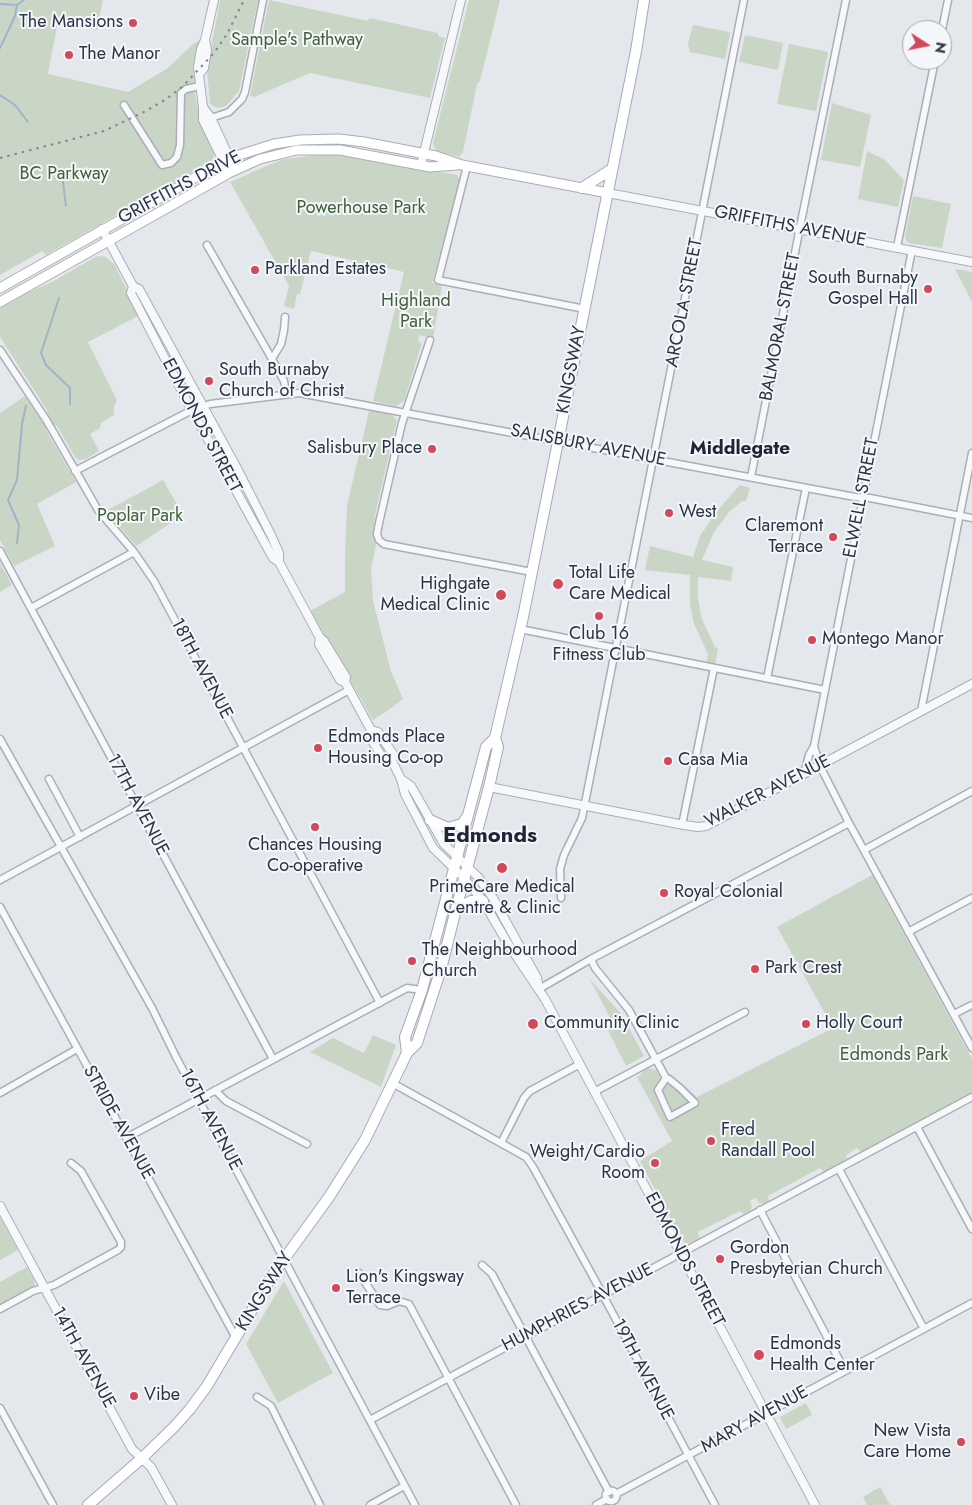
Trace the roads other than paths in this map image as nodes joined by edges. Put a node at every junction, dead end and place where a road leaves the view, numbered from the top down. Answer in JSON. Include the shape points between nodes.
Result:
{"nodes":[{"id":1,"x":214,"y":0,"type":"edge"},
{"id":2,"x":263,"y":0,"type":"edge"},
{"id":3,"x":461,"y":0,"type":"edge"},
{"id":4,"x":644,"y":0,"type":"edge"},
{"id":5,"x":744,"y":0,"type":"edge"},
{"id":6,"x":846,"y":0,"type":"edge"},
{"id":7,"x":948,"y":0,"type":"edge"},
{"id":8,"x":944,"y":20,"type":"edge"},
{"id":9,"x":934,"y":70,"type":"edge"},
{"id":10,"x":200,"y":86,"type":"junction"},
{"id":11,"x":124,"y":105,"type":"dead end"},
{"id":12,"x":203,"y":107,"type":"junction"},
{"id":13,"x":211,"y":118,"type":"junction"},
{"id":14,"x":423,"y":153,"type":"junction"},
{"id":15,"x":226,"y":160,"type":"junction"},
{"id":16,"x":421,"y":165,"type":"junction"},
{"id":17,"x":465,"y":166,"type":"junction"},
{"id":18,"x":612,"y":169,"type":"junction"},
{"id":19,"x":232,"y":172,"type":"junction"},
{"id":20,"x":582,"y":188,"type":"junction"},
{"id":21,"x":608,"y":193,"type":"junction"},
{"id":22,"x":702,"y":211,"type":"junction"},
{"id":23,"x":102,"y":229,"type":"junction"},
{"id":24,"x":800,"y":230,"type":"junction"},
{"id":25,"x":108,"y":240,"type":"junction"},
{"id":26,"x":207,"y":245,"type":"dead end"},
{"id":27,"x":897,"y":247,"type":"junction"},
{"id":28,"x":912,"y":250,"type":"junction"},
{"id":29,"x":972,"y":262,"type":"edge"},
{"id":30,"x":133,"y":286,"type":"junction"},
{"id":31,"x":0,"y":288,"type":"edge"},
{"id":32,"x":0,"y":302,"type":"edge"},
{"id":33,"x":585,"y":309,"type":"junction"},
{"id":34,"x":285,"y":317,"type":"dead end"},
{"id":35,"x":430,"y":340,"type":"dead end"},
{"id":36,"x":0,"y":350,"type":"edge"},
{"id":37,"x":272,"y":358,"type":"junction"},
{"id":38,"x":286,"y":394,"type":"junction"},
{"id":39,"x":203,"y":406,"type":"junction"},
{"id":40,"x":192,"y":410,"type":"junction"},
{"id":41,"x":406,"y":412,"type":"junction"},
{"id":42,"x":558,"y":441,"type":"junction"},
{"id":43,"x":972,"y":453,"type":"edge"},
{"id":44,"x":654,"y":459,"type":"junction"},
{"id":45,"x":76,"y":471,"type":"junction"},
{"id":46,"x":751,"y":477,"type":"junction"},
{"id":47,"x":806,"y":488,"type":"junction"},
{"id":48,"x":862,"y":498,"type":"junction"},
{"id":49,"x":960,"y":515,"type":"junction"},
{"id":50,"x":972,"y":518,"type":"edge"},
{"id":51,"x":0,"y":551,"type":"edge"},
{"id":52,"x":134,"y":552,"type":"junction"},
{"id":53,"x":280,"y":562,"type":"junction"},
{"id":54,"x":532,"y":572,"type":"junction"},
{"id":55,"x":31,"y":608,"type":"junction"},
{"id":56,"x":520,"y":629,"type":"junction"},
{"id":57,"x":616,"y":647,"type":"junction"},
{"id":58,"x":714,"y":668,"type":"junction"},
{"id":59,"x":767,"y":678,"type":"junction"},
{"id":60,"x":972,"y":684,"type":"edge"},
{"id":61,"x":347,"y":686,"type":"junction"},
{"id":62,"x":825,"y":690,"type":"junction"},
{"id":63,"x":921,"y":711,"type":"junction"},
{"id":64,"x":494,"y":738,"type":"junction"},
{"id":65,"x":0,"y":739,"type":"edge"},
{"id":66,"x":814,"y":746,"type":"junction"},
{"id":67,"x":243,"y":747,"type":"junction"},
{"id":68,"x":820,"y":766,"type":"junction"},
{"id":69,"x":804,"y":774,"type":"junction"},
{"id":70,"x":49,"y":779,"type":"dead end"},
{"id":71,"x":401,"y":779,"type":"junction"},
{"id":72,"x":489,"y":787,"type":"junction"},
{"id":73,"x":972,"y":791,"type":"edge"},
{"id":74,"x":137,"y":805,"type":"junction"},
{"id":75,"x":585,"y":806,"type":"junction"},
{"id":76,"x":467,"y":817,"type":"junction"},
{"id":77,"x":430,"y":820,"type":"junction"},
{"id":78,"x":849,"y":823,"type":"junction"},
{"id":79,"x":682,"y":825,"type":"junction"},
{"id":80,"x":80,"y":837,"type":"junction"},
{"id":81,"x":61,"y":847,"type":"junction"},
{"id":82,"x":864,"y":850,"type":"junction"},
{"id":83,"x":457,"y":858,"type":"junction"},
{"id":84,"x":468,"y":867,"type":"junction"},
{"id":85,"x":454,"y":868,"type":"junction"},
{"id":86,"x":464,"y":878,"type":"junction"},
{"id":87,"x":0,"y":880,"type":"edge"},
{"id":88,"x":561,"y":898,"type":"dead end"},
{"id":89,"x":972,"y":898,"type":"edge"},
{"id":90,"x":483,"y":901,"type":"junction"},
{"id":91,"x":0,"y":907,"type":"edge"},
{"id":92,"x":456,"y":908,"type":"junction"},
{"id":93,"x":908,"y":932,"type":"junction"},
{"id":94,"x":591,"y":959,"type":"junction"},
{"id":95,"x":539,"y":989,"type":"junction"},
{"id":96,"x":422,"y":990,"type":"junction"},
{"id":97,"x":380,"y":1002,"type":"junction"},
{"id":98,"x":972,"y":1005,"type":"edge"},
{"id":99,"x":745,"y":1012,"type":"dead end"},
{"id":100,"x":954,"y":1014,"type":"junction"},
{"id":101,"x":77,"y":1048,"type":"junction"},
{"id":102,"x":972,"y":1048,"type":"edge"},
{"id":103,"x":407,"y":1053,"type":"junction"},
{"id":104,"x":273,"y":1059,"type":"junction"},
{"id":105,"x":657,"y":1060,"type":"junction"},
{"id":106,"x":580,"y":1064,"type":"junction"},
{"id":107,"x":666,"y":1078,"type":"junction"},
{"id":108,"x":394,"y":1084,"type":"junction"},
{"id":109,"x":215,"y":1090,"type":"junction"},
{"id":110,"x":594,"y":1092,"type":"junction"},
{"id":111,"x":0,"y":1093,"type":"edge"},
{"id":112,"x":972,"y":1097,"type":"edge"},
{"id":113,"x":199,"y":1098,"type":"junction"},
{"id":114,"x":917,"y":1127,"type":"junction"},
{"id":115,"x":126,"y":1138,"type":"junction"},
{"id":116,"x":501,"y":1143,"type":"junction"},
{"id":117,"x":307,"y":1144,"type":"dead end"},
{"id":118,"x":71,"y":1163,"type":"dead end"},
{"id":119,"x":839,"y":1170,"type":"junction"},
{"id":120,"x":0,"y":1206,"type":"edge"},
{"id":121,"x":760,"y":1210,"type":"junction"},
{"id":122,"x":972,"y":1229,"type":"edge"},
{"id":123,"x":680,"y":1254,"type":"junction"},
{"id":124,"x":284,"y":1259,"type":"junction"},
{"id":125,"x":482,"y":1265,"type":"dead end"},
{"id":126,"x":359,"y":1273,"type":"dead end"},
{"id":127,"x":45,"y":1288,"type":"junction"},
{"id":128,"x":603,"y":1295,"type":"junction"},
{"id":129,"x":972,"y":1303,"type":"edge"},
{"id":130,"x":0,"y":1309,"type":"edge"},
{"id":131,"x":924,"y":1329,"type":"junction"},
{"id":132,"x":526,"y":1336,"type":"junction"},
{"id":133,"x":236,"y":1338,"type":"junction"},
{"id":134,"x":845,"y":1371,"type":"junction"},
{"id":135,"x":448,"y":1378,"type":"junction"},
{"id":136,"x":257,"y":1398,"type":"dead end"},
{"id":137,"x":0,"y":1408,"type":"edge"},
{"id":138,"x":766,"y":1414,"type":"junction"},
{"id":139,"x":370,"y":1420,"type":"junction"},
{"id":140,"x":689,"y":1456,"type":"junction"},
{"id":141,"x":141,"y":1459,"type":"junction"},
{"id":142,"x":404,"y":1486,"type":"junction"},
{"id":143,"x":612,"y":1498,"type":"edge"},
{"id":144,"x":53,"y":1505,"type":"edge"},
{"id":145,"x":88,"y":1505,"type":"edge"},
{"id":146,"x":172,"y":1505,"type":"edge"},
{"id":147,"x":320,"y":1505,"type":"edge"},
{"id":148,"x":370,"y":1505,"type":"edge"},
{"id":149,"x":415,"y":1505,"type":"edge"},
{"id":150,"x":516,"y":1505,"type":"edge"},
{"id":151,"x":596,"y":1505,"type":"edge"},
{"id":152,"x":715,"y":1505,"type":"edge"},
{"id":153,"x":815,"y":1505,"type":"edge"}],
"edges":[{"from":1,"to":10,"type":"street","via":[[198,67]]},
{"from":2,"to":13,"type":"street","via":[[242,99],[229,112]]},
{"from":3,"to":14,"type":"street"},
{"from":4,"to":18,"type":"main road","name":"KINGSWAY"},
{"from":5,"to":22,"type":"street","name":"ARCOLA STREET"},
{"from":6,"to":24,"type":"street","name":"BALMORAL STREET"},
{"from":7,"to":8,"type":"street"},
{"from":9,"to":27,"type":"street"},
{"from":10,"to":11,"type":"street","via":[[182,93],[180,145],[177,157],[171,163],[162,165]]},
{"from":10,"to":12,"type":"street"},
{"from":12,"to":13,"type":"street"},
{"from":12,"to":15,"type":"street","via":[[203,120]]},
{"from":13,"to":15,"type":"street"},
{"from":14,"to":15,"type":"main road","name":"GRIFFITHS DRIVE","via":[[364,142],[323,139],[274,144]]},
{"from":14,"to":16,"type":"street"},
{"from":14,"to":17,"type":"main road","name":"GRIFFITHS DRIVE"},
{"from":15,"to":19,"type":"street"},
{"from":15,"to":23,"type":"main road","name":"GRIFFITHS DRIVE"},
{"from":16,"to":17,"type":"main road","name":"GRIFFITHS DRIVE"},
{"from":16,"to":19,"type":"main road","name":"GRIFFITHS DRIVE","via":[[340,150],[296,150],[260,159]]},
{"from":17,"to":20,"type":"main road","name":"GRIFFITHS DRIVE"},
{"from":17,"to":33,"type":"street","via":[[438,280]]},
{"from":18,"to":20,"type":"main road"},
{"from":18,"to":21,"type":"main road","name":"KINGSWAY"},
{"from":19,"to":25,"type":"main road","name":"GRIFFITHS DRIVE"},
{"from":20,"to":21,"type":"main road","name":"GRIFFITHS DRIVE"},
{"from":21,"to":22,"type":"street","name":"GRIFFITHS AVENUE"},
{"from":21,"to":33,"type":"main road","name":"KINGSWAY"},
{"from":22,"to":24,"type":"street","name":"GRIFFITHS AVENUE"},
{"from":22,"to":44,"type":"street","name":"ARCOLA STREET"},
{"from":23,"to":25,"type":"street","name":"EDMONDS STREET"},
{"from":23,"to":31,"type":"main road","name":"GRIFFITHS DRIVE"},
{"from":24,"to":27,"type":"street","name":"GRIFFITHS AVENUE"},
{"from":24,"to":46,"type":"street","name":"BALMORAL STREET"},
{"from":25,"to":30,"type":"street","name":"EDMONDS STREET"},
{"from":25,"to":32,"type":"main road","name":"GRIFFITHS DRIVE"},
{"from":26,"to":37,"type":"street"},
{"from":27,"to":28,"type":"street","name":"GRIFFITHS AVENUE"},
{"from":28,"to":29,"type":"street","name":"GRIFFITHS AVENUE"},
{"from":28,"to":48,"type":"street","name":"ELWELL STREET"},
{"from":30,"to":39,"type":"street","name":"EDMONDS STREET","via":[[139,289]]},
{"from":30,"to":40,"type":"street","name":"EDMONDS STREET","via":[[131,293]]},
{"from":33,"to":42,"type":"main road","name":"KINGSWAY"},
{"from":34,"to":37,"type":"street","via":[[282,344]]},
{"from":35,"to":41,"type":"street"},
{"from":36,"to":45,"type":"street","name":"18TH AVENUE"},
{"from":37,"to":38,"type":"street"},
{"from":38,"to":39,"type":"street","name":"SALISBURY AVENUE"},
{"from":38,"to":41,"type":"street","name":"SALISBURY AVENUE","via":[[306,394]]},
{"from":39,"to":40,"type":"street","name":"SALISBURY AVENUE"},
{"from":39,"to":53,"type":"street","name":"EDMONDS STREET","via":[[270,534]]},
{"from":40,"to":45,"type":"street","name":"SALISBURY AVENUE"},
{"from":40,"to":53,"type":"street","name":"EDMONDS STREET","via":[[274,558]]},
{"from":41,"to":42,"type":"street","name":"SALISBURY AVENUE"},
{"from":41,"to":54,"type":"street","via":[[377,531],[379,540],[384,544]]},
{"from":42,"to":44,"type":"street","name":"SALISBURY AVENUE"},
{"from":42,"to":54,"type":"main road","name":"KINGSWAY"},
{"from":43,"to":49,"type":"street"},
{"from":44,"to":46,"type":"street","name":"SALISBURY AVENUE"},
{"from":44,"to":57,"type":"street","name":"ARCOLA STREET"},
{"from":45,"to":52,"type":"street","name":"18TH AVENUE","via":[[98,510]]},
{"from":46,"to":47,"type":"street","name":"SALISBURY AVENUE"},
{"from":47,"to":48,"type":"street","name":"SALISBURY AVENUE"},
{"from":47,"to":59,"type":"street"},
{"from":48,"to":49,"type":"street","name":"SALISBURY AVENUE"},
{"from":48,"to":62,"type":"street","name":"ELWELL STREET"},
{"from":49,"to":50,"type":"street","name":"SALISBURY AVENUE"},
{"from":49,"to":63,"type":"street"},
{"from":51,"to":55,"type":"street","name":"17TH AVENUE"},
{"from":52,"to":55,"type":"street"},
{"from":52,"to":67,"type":"street","name":"18TH AVENUE","via":[[154,581]]},
{"from":53,"to":61,"type":"street","name":"EDMONDS STREET","via":[[320,638],[346,677]]},
{"from":54,"to":56,"type":"main road","name":"KINGSWAY"},
{"from":55,"to":74,"type":"street","name":"17TH AVENUE"},
{"from":56,"to":57,"type":"street"},
{"from":56,"to":64,"type":"main road","name":"KINGSWAY"},
{"from":57,"to":58,"type":"street"},
{"from":57,"to":75,"type":"street"},
{"from":58,"to":59,"type":"street"},
{"from":58,"to":79,"type":"street"},
{"from":59,"to":62,"type":"street"},
{"from":60,"to":63,"type":"street","name":"WALKER AVENUE"},
{"from":61,"to":67,"type":"street"},
{"from":61,"to":71,"type":"street","name":"EDMONDS STREET","via":[[371,730],[371,739],[384,760],[392,761]]},
{"from":62,"to":66,"type":"street","name":"ELWELL STREET"},
{"from":63,"to":68,"type":"street","name":"WALKER AVENUE"},
{"from":64,"to":72,"type":"main road","name":"KINGSWAY","via":[[498,747]]},
{"from":64,"to":76,"type":"main road","name":"KINGSWAY","via":[[486,747]]},
{"from":65,"to":81,"type":"street","name":"16TH AVENUE"},
{"from":66,"to":68,"type":"street","name":"ELWELL STREET"},
{"from":66,"to":69,"type":"street","name":"ELWELL STREET"},
{"from":67,"to":74,"type":"street"},
{"from":67,"to":97,"type":"street","name":"18TH AVENUE"},
{"from":68,"to":69,"type":"street","name":"WALKER AVENUE"},
{"from":68,"to":78,"type":"street","name":"ELWELL STREET"},
{"from":69,"to":79,"type":"street","name":"WALKER AVENUE","via":[[711,824],[698,827]]},
{"from":70,"to":80,"type":"street"},
{"from":71,"to":77,"type":"street","name":"EDMONDS STREET","via":[[411,786]]},
{"from":71,"to":85,"type":"street","name":"EDMONDS STREET","via":[[405,794],[433,848]]},
{"from":72,"to":75,"type":"street","name":"WALKER AVENUE"},
{"from":72,"to":84,"type":"main road","name":"KINGSWAY"},
{"from":73,"to":82,"type":"street"},
{"from":74,"to":80,"type":"street"},
{"from":74,"to":104,"type":"street","name":"17TH AVENUE"},
{"from":75,"to":79,"type":"street","name":"WALKER AVENUE"},
{"from":75,"to":88,"type":"street","via":[[560,869]]},
{"from":76,"to":77,"type":"main road","via":[[462,824],[448,828]]},
{"from":76,"to":83,"type":"main road","name":"KINGSWAY"},
{"from":77,"to":83,"type":"street","name":"EDMONDS STREET"},
{"from":78,"to":82,"type":"street","name":"ELWELL STREET"},
{"from":78,"to":94,"type":"street"},
{"from":80,"to":81,"type":"street"},
{"from":81,"to":87,"type":"street"},
{"from":81,"to":113,"type":"street","name":"16TH AVENUE"},
{"from":82,"to":93,"type":"street","name":"ELWELL STREET"},
{"from":83,"to":84,"type":"street","name":"EDMONDS STREET"},
{"from":83,"to":85,"type":"main road","name":"KINGSWAY"},
{"from":84,"to":86,"type":"main road","name":"KINGSWAY"},
{"from":84,"to":95,"type":"street","name":"EDMONDS STREET","via":[[493,898],[537,978]]},
{"from":85,"to":86,"type":"street","name":"EDMONDS STREET"},
{"from":85,"to":96,"type":"main road","name":"KINGSWAY"},
{"from":86,"to":90,"type":"street","name":"EDMONDS STREET"},
{"from":86,"to":92,"type":"main road","name":"KINGSWAY"},
{"from":89,"to":93,"type":"street"},
{"from":90,"to":92,"type":"main road","via":[[471,901]]},
{"from":90,"to":95,"type":"street","name":"EDMONDS STREET"},
{"from":91,"to":101,"type":"street","name":"STRIDE AVENUE"},
{"from":92,"to":103,"type":"main road","name":"KINGSWAY","via":[[434,996],[417,1043]]},
{"from":93,"to":100,"type":"street","name":"ELWELL STREET"},
{"from":94,"to":95,"type":"street"},
{"from":94,"to":105,"type":"street","via":[[628,1010]]},
{"from":95,"to":106,"type":"street","name":"EDMONDS STREET"},
{"from":96,"to":97,"type":"street","via":[[407,988]]},
{"from":96,"to":103,"type":"main road","name":"KINGSWAY","via":[[406,1037]]},
{"from":97,"to":104,"type":"street"},
{"from":98,"to":100,"type":"street"},
{"from":99,"to":105,"type":"street"},
{"from":100,"to":102,"type":"street","name":"ELWELL STREET"},
{"from":101,"to":111,"type":"street"},
{"from":101,"to":115,"type":"street","name":"STRIDE AVENUE"},
{"from":103,"to":108,"type":"main road","name":"KINGSWAY"},
{"from":104,"to":109,"type":"street"},
{"from":105,"to":107,"type":"street"},
{"from":105,"to":110,"type":"street"},
{"from":106,"to":110,"type":"street","name":"EDMONDS STREET"},
{"from":106,"to":116,"type":"street","via":[[530,1091]]},
{"from":107,"to":107,"type":"street","via":[[658,1090],[670,1117],[694,1103]]},
{"from":108,"to":116,"type":"street","name":"19TH AVENUE"},
{"from":108,"to":124,"type":"main road","name":"KINGSWAY","via":[[349,1168]]},
{"from":109,"to":113,"type":"street"},
{"from":109,"to":117,"type":"street","via":[[226,1101]]},
{"from":110,"to":123,"type":"street","name":"EDMONDS STREET"},
{"from":112,"to":114,"type":"street","name":"HUMPHRIES AVENUE"},
{"from":113,"to":115,"type":"street"},
{"from":113,"to":124,"type":"street","name":"16TH AVENUE"},
{"from":114,"to":119,"type":"street","name":"HUMPHRIES AVENUE"},
{"from":114,"to":122,"type":"street"},
{"from":115,"to":133,"type":"street","name":"STRIDE AVENUE"},
{"from":116,"to":128,"type":"street","name":"19TH AVENUE","via":[[526,1157],[533,1167]]},
{"from":118,"to":127,"type":"street","via":[[82,1171],[121,1247]]},
{"from":119,"to":121,"type":"street","name":"HUMPHRIES AVENUE"},
{"from":119,"to":131,"type":"street"},
{"from":120,"to":127,"type":"street","name":"14TH AVENUE"},
{"from":121,"to":123,"type":"street","name":"HUMPHRIES AVENUE"},
{"from":121,"to":134,"type":"street"},
{"from":123,"to":128,"type":"street","name":"HUMPHRIES AVENUE"},
{"from":123,"to":138,"type":"street","name":"EDMONDS STREET"},
{"from":124,"to":133,"type":"main road","name":"KINGSWAY"},
{"from":124,"to":139,"type":"street","name":"16TH AVENUE"},
{"from":125,"to":132,"type":"street","via":[[492,1274]]},
{"from":126,"to":135,"type":"street","via":[[380,1305],[388,1306],[399,1301],[409,1304]]},
{"from":127,"to":130,"type":"street"},
{"from":127,"to":141,"type":"street","name":"14TH AVENUE","via":[[132,1449]]},
{"from":128,"to":132,"type":"street","name":"HUMPHRIES AVENUE"},
{"from":128,"to":140,"type":"street","name":"19TH AVENUE"},
{"from":129,"to":131,"type":"street","name":"MARY AVENUE"},
{"from":131,"to":134,"type":"street","name":"MARY AVENUE"},
{"from":132,"to":135,"type":"street","name":"HUMPHRIES AVENUE"},
{"from":132,"to":143,"type":"street"},
{"from":133,"to":141,"type":"main road","name":"KINGSWAY","via":[[190,1409]]},
{"from":134,"to":138,"type":"street","name":"MARY AVENUE"},
{"from":135,"to":139,"type":"street","name":"HUMPHRIES AVENUE"},
{"from":135,"to":150,"type":"street"},
{"from":136,"to":147,"type":"street","via":[[271,1406]]},
{"from":137,"to":144,"type":"street"},
{"from":138,"to":140,"type":"street","name":"MARY AVENUE"},
{"from":138,"to":153,"type":"street","name":"EDMONDS STREET"},
{"from":139,"to":142,"type":"street","name":"16TH AVENUE"},
{"from":140,"to":143,"type":"street","name":"MARY AVENUE"},
{"from":140,"to":152,"type":"street","name":"19TH AVENUE"},
{"from":141,"to":145,"type":"main road","name":"KINGSWAY"},
{"from":141,"to":146,"type":"street","name":"14TH AVENUE","via":[[151,1467]]},
{"from":142,"to":148,"type":"street"},
{"from":142,"to":149,"type":"street","name":"16TH AVENUE"},
{"from":143,"to":151,"type":"street","name":"MARY AVENUE"}]}
